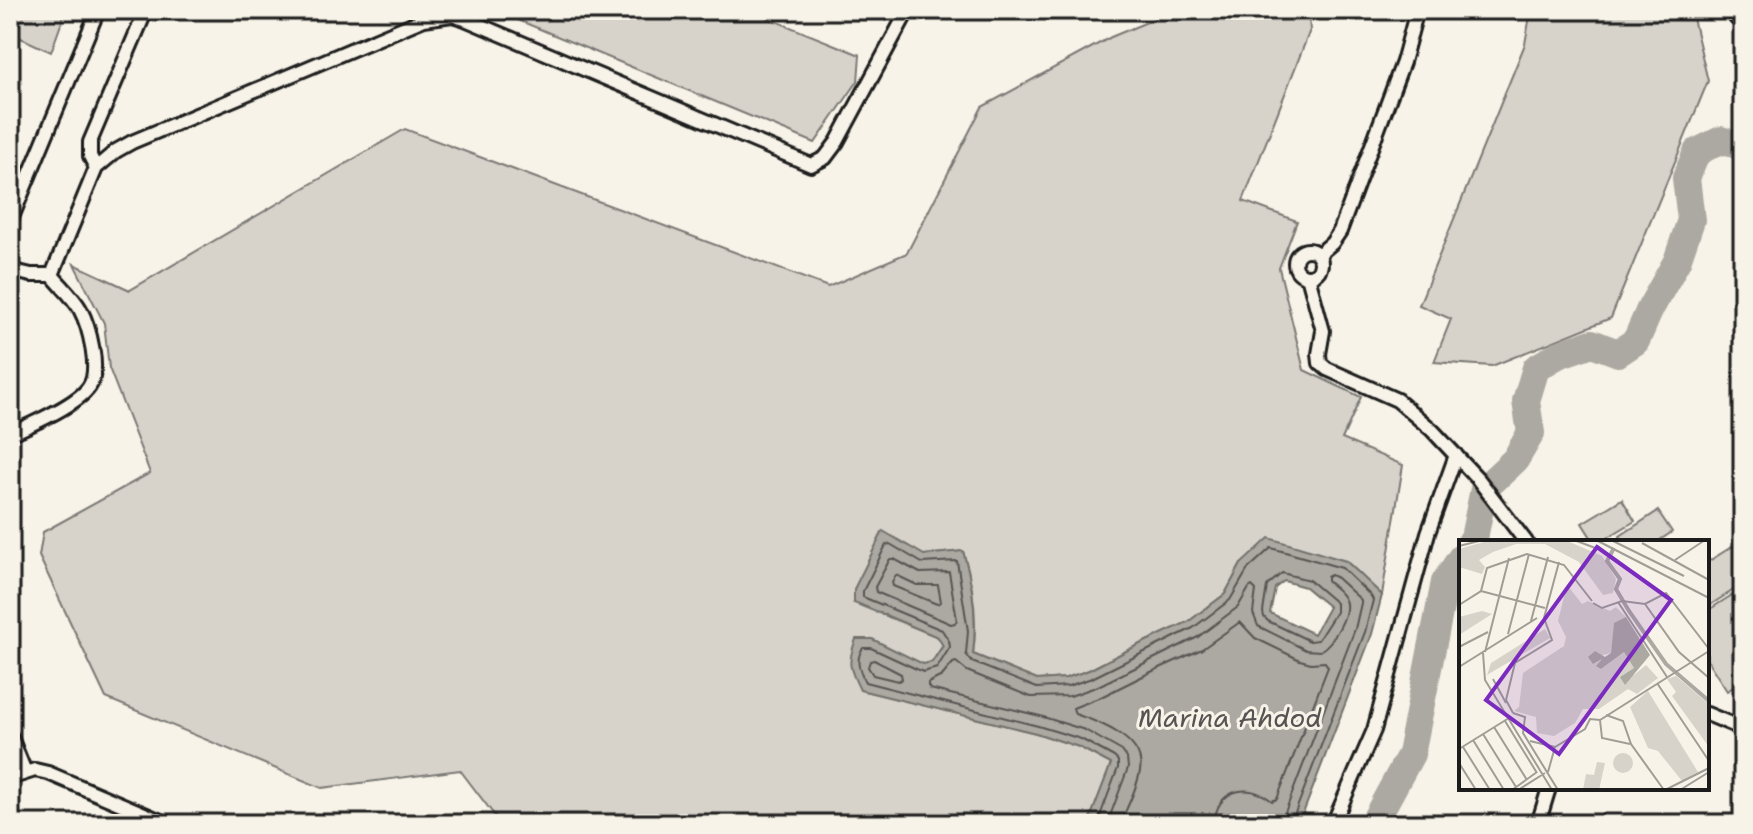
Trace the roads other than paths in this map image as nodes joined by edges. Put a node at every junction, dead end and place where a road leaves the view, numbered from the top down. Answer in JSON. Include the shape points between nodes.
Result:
{"nodes":[{"id":1,"x":98,"y":10,"type":"edge"},
{"id":2,"x":146,"y":10,"type":"edge"},
{"id":3,"x":908,"y":10,"type":"edge"},
{"id":4,"x":1417,"y":10,"type":"edge"},
{"id":5,"x":96,"y":168,"type":"junction"},
{"id":6,"x":10,"y":222,"type":"edge"},
{"id":7,"x":1318,"y":255,"type":"junction"},
{"id":8,"x":10,"y":270,"type":"edge"},
{"id":9,"x":52,"y":275,"type":"junction"},
{"id":10,"x":1308,"y":276,"type":"junction"},
{"id":11,"x":10,"y":434,"type":"edge"},
{"id":12,"x":1456,"y":455,"type":"junction"},
{"id":13,"x":1524,"y":540,"type":"edge"},
{"id":14,"x":1709,"y":715,"type":"edge"},
{"id":15,"x":1743,"y":729,"type":"edge"},
{"id":16,"x":10,"y":735,"type":"edge"},
{"id":17,"x":25,"y":772,"type":"junction"},
{"id":18,"x":10,"y":778,"type":"edge"},
{"id":19,"x":1548,"y":790,"type":"edge"},
{"id":20,"x":168,"y":824,"type":"edge"},
{"id":21,"x":1333,"y":824,"type":"edge"},
{"id":22,"x":1538,"y":824,"type":"edge"}],
"edges":[{"from":1,"to":6,"type":"street"},
{"from":2,"to":5,"type":"street","via":[[90,142]]},
{"from":3,"to":5,"type":"street","via":[[837,142],[825,158],[811,165],[452,15],[410,24],[147,136]]},
{"from":4,"to":7,"type":"street","via":[[1340,231]]},
{"from":5,"to":9,"type":"street"},
{"from":7,"to":10,"type":"street","via":[[1319,271]]},
{"from":7,"to":10,"type":"street","via":[[1307,250],[1296,257],[1297,270]]},
{"from":8,"to":9,"type":"street"},
{"from":9,"to":11,"type":"street","via":[[80,310],[95,369],[90,387],[76,398]]},
{"from":10,"to":12,"type":"street","via":[[1323,331],[1320,363],[1397,400]]},
{"from":12,"to":13,"type":"street"},
{"from":12,"to":21,"type":"street","via":[[1428,533],[1374,730]]},
{"from":14,"to":15,"type":"street"},
{"from":16,"to":17,"type":"street"},
{"from":17,"to":18,"type":"street"},
{"from":17,"to":20,"type":"street","via":[[48,773]]},
{"from":19,"to":22,"type":"street"}]}
